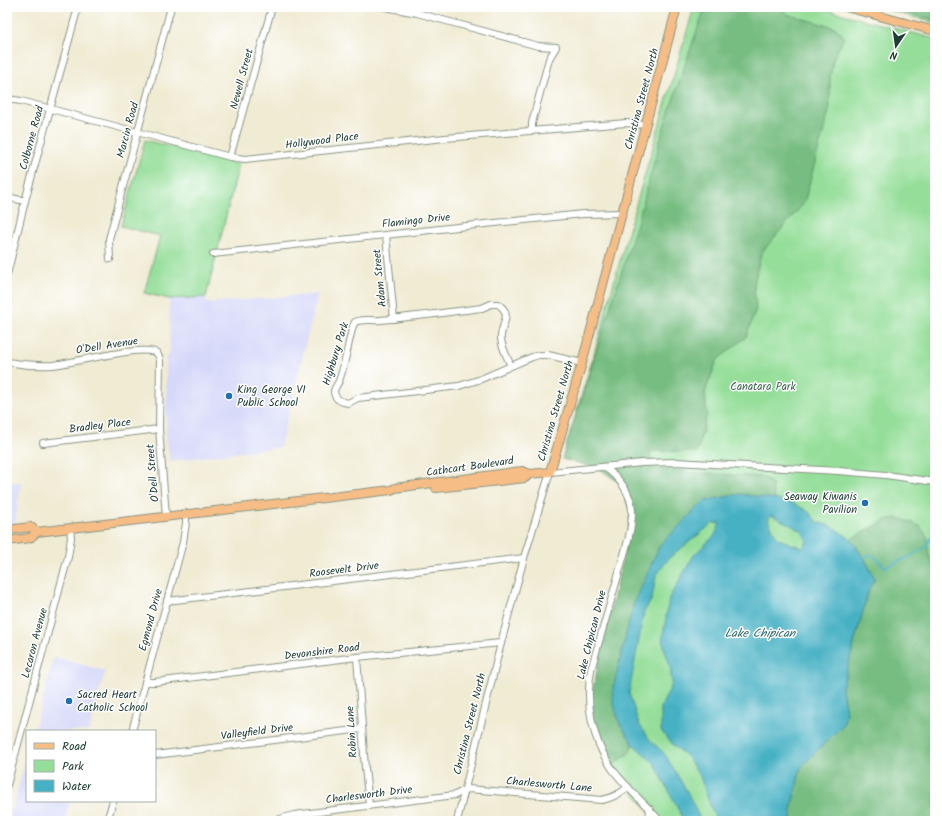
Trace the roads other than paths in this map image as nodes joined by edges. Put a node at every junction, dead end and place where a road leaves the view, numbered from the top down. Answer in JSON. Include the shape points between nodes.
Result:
{"nodes":[{"id":1,"x":78,"y":7,"type":"edge"},
{"id":2,"x":171,"y":7,"type":"edge"},
{"id":3,"x":272,"y":7,"type":"edge"},
{"id":4,"x":384,"y":7,"type":"edge"},
{"id":5,"x":677,"y":7,"type":"edge"},
{"id":6,"x":846,"y":7,"type":"edge"},
{"id":7,"x":935,"y":31,"type":"edge"},
{"id":8,"x":7,"y":99,"type":"edge"},
{"id":9,"x":50,"y":109,"type":"junction"},
{"id":10,"x":646,"y":125,"type":"junction"},
{"id":11,"x":532,"y":130,"type":"junction"},
{"id":12,"x":138,"y":132,"type":"junction"},
{"id":13,"x":230,"y":157,"type":"junction"},
{"id":14,"x":7,"y":197,"type":"edge"},
{"id":15,"x":25,"y":201,"type":"junction"},
{"id":16,"x":622,"y":213,"type":"junction"},
{"id":17,"x":386,"y":235,"type":"junction"},
{"id":18,"x":213,"y":254,"type":"dead end"},
{"id":19,"x":110,"y":259,"type":"dead end"},
{"id":20,"x":7,"y":275,"type":"edge"},
{"id":21,"x":394,"y":319,"type":"junction"},
{"id":22,"x":7,"y":362,"type":"edge"},
{"id":23,"x":582,"y":363,"type":"junction"},
{"id":24,"x":511,"y":366,"type":"junction"},
{"id":25,"x":159,"y":429,"type":"junction"},
{"id":26,"x":43,"y":443,"type":"dead end"},
{"id":27,"x":604,"y":467,"type":"junction"},
{"id":28,"x":550,"y":472,"type":"junction"},
{"id":29,"x":935,"y":482,"type":"edge"},
{"id":30,"x":186,"y":514,"type":"junction"},
{"id":31,"x":166,"y":516,"type":"junction"},
{"id":32,"x":70,"y":528,"type":"junction"},
{"id":33,"x":7,"y":530,"type":"edge"},
{"id":34,"x":37,"y":532,"type":"junction"},
{"id":35,"x":7,"y":541,"type":"edge"},
{"id":36,"x":524,"y":558,"type":"junction"},
{"id":37,"x":167,"y":601,"type":"junction"},
{"id":38,"x":501,"y":643,"type":"junction"},
{"id":39,"x":357,"y":658,"type":"junction"},
{"id":40,"x":145,"y":682,"type":"junction"},
{"id":41,"x":362,"y":729,"type":"junction"},
{"id":42,"x":132,"y":730,"type":"edge"},
{"id":43,"x":156,"y":755,"type":"edge"},
{"id":44,"x":7,"y":786,"type":"edge"},
{"id":45,"x":628,"y":787,"type":"junction"},
{"id":46,"x":464,"y":791,"type":"junction"},
{"id":47,"x":113,"y":802,"type":"edge"},
{"id":48,"x":369,"y":805,"type":"junction"},
{"id":49,"x":650,"y":809,"type":"junction"},
{"id":50,"x":457,"y":820,"type":"edge"},
{"id":51,"x":108,"y":821,"type":"edge"},
{"id":52,"x":276,"y":821,"type":"edge"},
{"id":53,"x":649,"y":821,"type":"edge"},
{"id":54,"x":660,"y":821,"type":"edge"}],
"edges":[{"from":1,"to":9,"type":"street","name":"Colborne Road"},
{"from":2,"to":12,"type":"street","name":"Marcin Road"},
{"from":3,"to":13,"type":"street","name":"Newell Street"},
{"from":4,"to":11,"type":"street","via":[[417,13],[538,46],[556,47],[549,59]]},
{"from":5,"to":10,"type":"main road","name":"Christina Street North"},
{"from":6,"to":7,"type":"main road"},
{"from":8,"to":9,"type":"street","name":"Hollywood Place"},
{"from":9,"to":12,"type":"street","name":"Hollywood Place"},
{"from":9,"to":15,"type":"street","name":"Colborne Road"},
{"from":10,"to":11,"type":"street","name":"Hollywood Place","via":[[626,123]]},
{"from":10,"to":16,"type":"main road","name":"Christina Street North"},
{"from":11,"to":13,"type":"street","name":"Hollywood Place","via":[[250,159]]},
{"from":12,"to":13,"type":"street","name":"Hollywood Place"},
{"from":12,"to":19,"type":"street","name":"Marcin Road","via":[[109,239]]},
{"from":14,"to":15,"type":"street"},
{"from":15,"to":20,"type":"street","name":"Colborne Road"},
{"from":16,"to":17,"type":"street","name":"Flamingo Drive","via":[[553,217]]},
{"from":16,"to":23,"type":"main road","name":"Christina Street North"},
{"from":17,"to":18,"type":"street","name":"Flamingo Drive"},
{"from":17,"to":21,"type":"street","name":"Adam Street"},
{"from":21,"to":24,"type":"street","name":"Highbury Park","via":[[498,304],[506,315],[501,339]]},
{"from":21,"to":24,"type":"street","name":"Highbury Park","via":[[355,322],[340,380],[335,388],[335,395],[340,401],[348,403],[358,398],[459,386]]},
{"from":22,"to":25,"type":"street","name":"O'Dell Avenue","via":[[29,366],[54,365],[131,352],[154,351],[160,359]]},
{"from":23,"to":24,"type":"street","name":"Highbury Park","via":[[539,355]]},
{"from":23,"to":28,"type":"main road","name":"Christina Street North"},
{"from":25,"to":26,"type":"street","name":"Bradley Place"},
{"from":25,"to":31,"type":"street","name":"O'Dell Street"},
{"from":27,"to":28,"type":"street"},
{"from":27,"to":29,"type":"street","via":[[665,462],[763,466],[871,473]]},
{"from":27,"to":45,"type":"street","name":"Lake Chipican Drive","via":[[622,483],[632,512],[629,536],[591,670],[590,712],[601,749],[611,767]]},
{"from":28,"to":30,"type":"main road","name":"Cathcart Boulevard","via":[[530,474],[522,471],[391,490]]},
{"from":28,"to":36,"type":"street","name":"Christina Street North"},
{"from":30,"to":31,"type":"main road","name":"Cathcart Boulevard"},
{"from":30,"to":37,"type":"street","name":"Egmond Drive","via":[[182,542]]},
{"from":31,"to":32,"type":"main road","name":"Cathcart Boulevard"},
{"from":32,"to":34,"type":"main road","name":"Cathcart Boulevard"},
{"from":32,"to":44,"type":"street","name":"Lecaron Avenue","via":[[72,535],[69,552]]},
{"from":33,"to":34,"type":"main road","via":[[31,528]]},
{"from":34,"to":35,"type":"main road","via":[[30,538]]},
{"from":36,"to":37,"type":"street","name":"Roosevelt Drive"},
{"from":36,"to":38,"type":"street","name":"Christina Street North"},
{"from":37,"to":40,"type":"street","name":"Egmond Drive"},
{"from":38,"to":39,"type":"street","name":"Devonshire Road"},
{"from":38,"to":46,"type":"street","name":"Christina Street North"},
{"from":39,"to":40,"type":"street","name":"Devonshire Road"},
{"from":39,"to":41,"type":"street","name":"Robin Lane"},
{"from":40,"to":42,"type":"street","name":"Egmond Drive"},
{"from":41,"to":43,"type":"street","name":"Valleyfield Drive"},
{"from":41,"to":48,"type":"street","name":"Robin Lane"},
{"from":45,"to":46,"type":"street","name":"Charlesworth Lane","via":[[613,797],[602,800],[472,789]]},
{"from":45,"to":49,"type":"street","name":"Lake Chipican Drive"},
{"from":46,"to":48,"type":"street","name":"Charlesworth Drive","via":[[455,795]]},
{"from":46,"to":50,"type":"street","name":"Christina Street North"},
{"from":47,"to":51,"type":"street"},
{"from":48,"to":52,"type":"street","name":"Charlesworth Drive","via":[[294,815]]},
{"from":49,"to":53,"type":"street"},
{"from":49,"to":54,"type":"street","name":"Lake Chipican Drive"}]}
